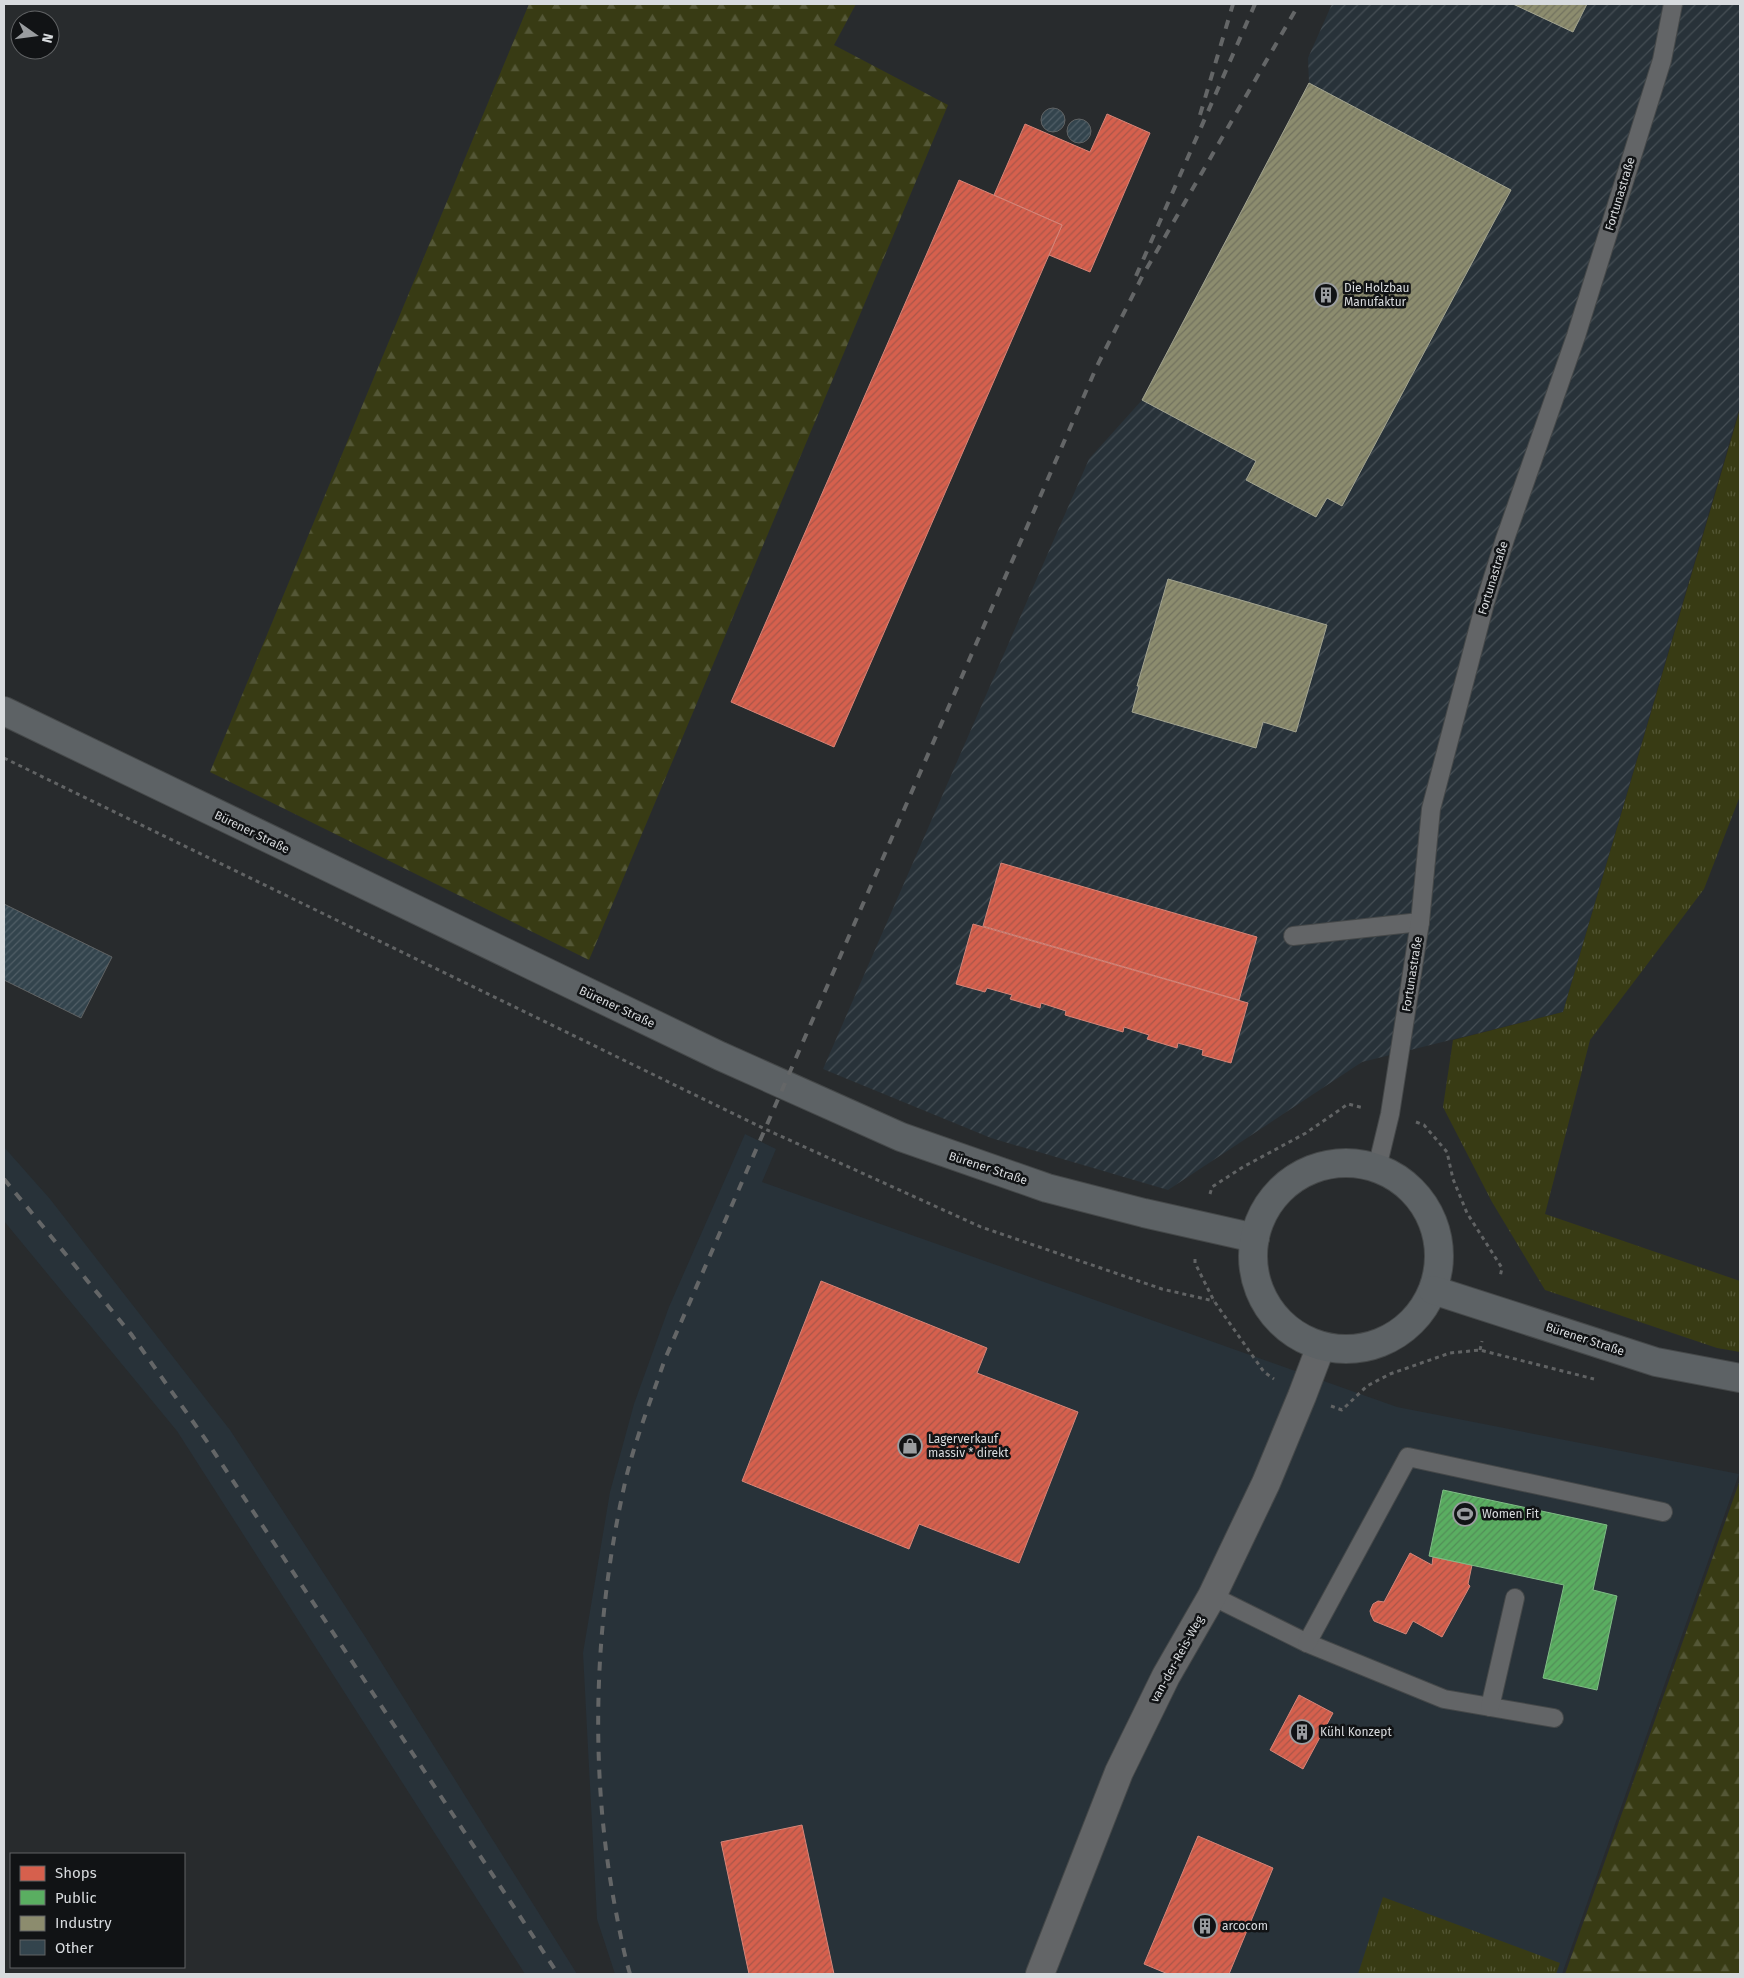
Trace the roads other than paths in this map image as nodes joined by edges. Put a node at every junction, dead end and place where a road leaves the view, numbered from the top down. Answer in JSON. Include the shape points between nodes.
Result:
{"nodes":[{"id":1,"x":1673,"y":4,"type":"edge"},
{"id":2,"x":4,"y":711,"type":"edge"},
{"id":3,"x":1420,"y":922,"type":"junction"},
{"id":4,"x":1293,"y":936,"type":"dead end"},
{"id":5,"x":1377,"y":1168,"type":"junction"},
{"id":6,"x":1255,"y":1238,"type":"junction"},
{"id":7,"x":1433,"y":1290,"type":"junction"},
{"id":8,"x":1321,"y":1346,"type":"junction"},
{"id":9,"x":1740,"y":1378,"type":"edge"},
{"id":10,"x":1663,"y":1512,"type":"dead end"},
{"id":11,"x":1212,"y":1596,"type":"junction"},
{"id":12,"x":1515,"y":1598,"type":"dead end"},
{"id":13,"x":1307,"y":1643,"type":"junction"},
{"id":14,"x":1490,"y":1707,"type":"junction"},
{"id":15,"x":1554,"y":1718,"type":"dead end"},
{"id":16,"x":1040,"y":1974,"type":"edge"}],
"edges":[{"from":1,"to":3,"type":"lane","name":"Fortunastraße","via":[[1662,60],[1576,336],[1485,603],[1431,809]]},
{"from":2,"to":6,"type":"main road","name":"Bürener Straße","via":[[711,1052],[901,1138],[1047,1188]]},
{"from":3,"to":4,"type":"lane"},
{"from":3,"to":5,"type":"lane","name":"Fortunastraße","via":[[1390,1114]]},
{"from":5,"to":6,"type":"main road","via":[[1354,1163],[1332,1164],[1303,1174],[1280,1191],[1264,1212]]},
{"from":5,"to":7,"type":"main road","via":[[1400,1180],[1419,1198],[1434,1225],[1439,1253]]},
{"from":6,"to":8,"type":"main road","via":[[1253,1263],[1258,1288],[1268,1307],[1299,1337]]},
{"from":7,"to":8,"type":"main road","via":[[1408,1326],[1390,1338],[1368,1347]]},
{"from":7,"to":9,"type":"main road","name":"Bürener Straße","via":[[1656,1362]]},
{"from":8,"to":11,"type":"street","name":"van-der-Reis-Weg","via":[[1266,1483]]},
{"from":10,"to":13,"type":"lane","via":[[1408,1456]]},
{"from":11,"to":13,"type":"lane"},
{"from":11,"to":16,"type":"street","name":"van-der-Reis-Weg","via":[[1166,1676],[1119,1772]]},
{"from":12,"to":14,"type":"lane"},
{"from":13,"to":14,"type":"lane","via":[[1444,1700]]},
{"from":14,"to":15,"type":"lane"}]}
